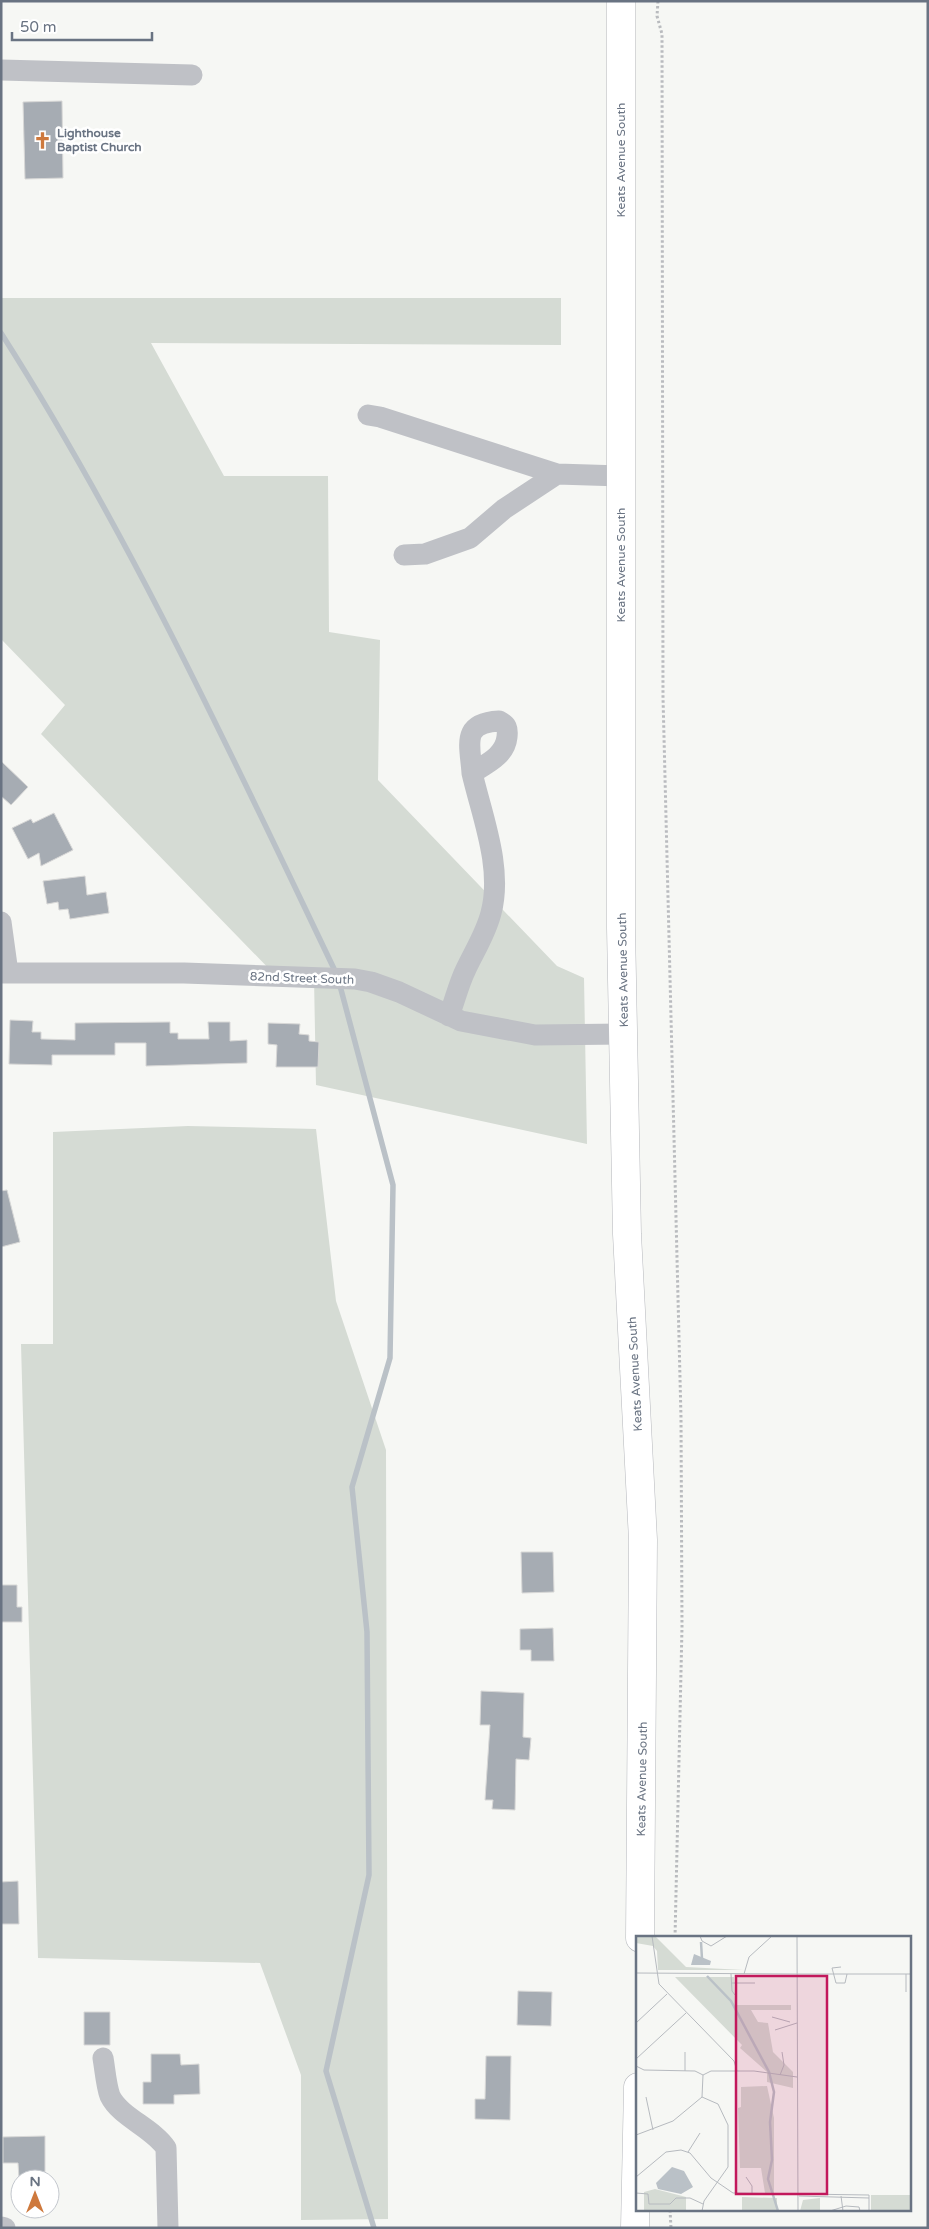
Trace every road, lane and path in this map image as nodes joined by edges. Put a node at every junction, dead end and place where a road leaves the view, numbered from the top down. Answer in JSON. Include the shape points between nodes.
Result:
{"nodes":[{"id":1,"x":621,"y":1,"type":"edge"},
{"id":2,"x":658,"y":1,"type":"edge"},
{"id":3,"x":1,"y":70,"type":"edge"},
{"id":4,"x":192,"y":75,"type":"dead end"},
{"id":5,"x":368,"y":415,"type":"dead end"},
{"id":6,"x":557,"y":474,"type":"junction"},
{"id":7,"x":620,"y":476,"type":"junction"},
{"id":8,"x":404,"y":555,"type":"dead end"},
{"id":9,"x":472,"y":774,"type":"dead end"},
{"id":10,"x":1,"y":922,"type":"edge"},
{"id":11,"x":4,"y":973,"type":"edge"},
{"id":12,"x":449,"y":1016,"type":"junction"},
{"id":13,"x":624,"y":1034,"type":"junction"},
{"id":14,"x":640,"y":1936,"type":"edge"},
{"id":15,"x":675,"y":1936,"type":"edge"},
{"id":16,"x":103,"y":2058,"type":"dead end"},
{"id":17,"x":636,"y":2181,"type":"edge"},
{"id":18,"x":670,"y":2212,"type":"edge"},
{"id":19,"x":168,"y":2228,"type":"edge"},
{"id":20,"x":635,"y":2228,"type":"edge"},
{"id":21,"x":671,"y":2228,"type":"edge"}],
"edges":[{"from":1,"to":7,"type":"main road","name":"Keats Avenue South"},
{"from":2,"to":15,"type":"path","via":[[657,16],[662,34],[663,697],[681,1418],[682,1627]]},
{"from":3,"to":4,"type":"street"},
{"from":5,"to":6,"type":"street"},
{"from":6,"to":7,"type":"street"},
{"from":6,"to":8,"type":"street","via":[[504,509],[470,538],[425,554]]},
{"from":7,"to":13,"type":"main road","name":"Keats Avenue South"},
{"from":9,"to":12,"type":"street","via":[[491,850],[492,912]]},
{"from":10,"to":11,"type":"street"},
{"from":11,"to":12,"type":"street","name":"82nd Street South","via":[[184,973],[355,979],[399,992]]},
{"from":12,"to":13,"type":"street","name":"82nd Street South","via":[[535,1035]]},
{"from":13,"to":14,"type":"main road","name":"Keats Avenue South","via":[[627,1234],[643,1540]]},
{"from":16,"to":19,"type":"street","via":[[110,2096],[160,2139],[166,2148]]},
{"from":17,"to":20,"type":"main road"},
{"from":18,"to":21,"type":"path"}]}
